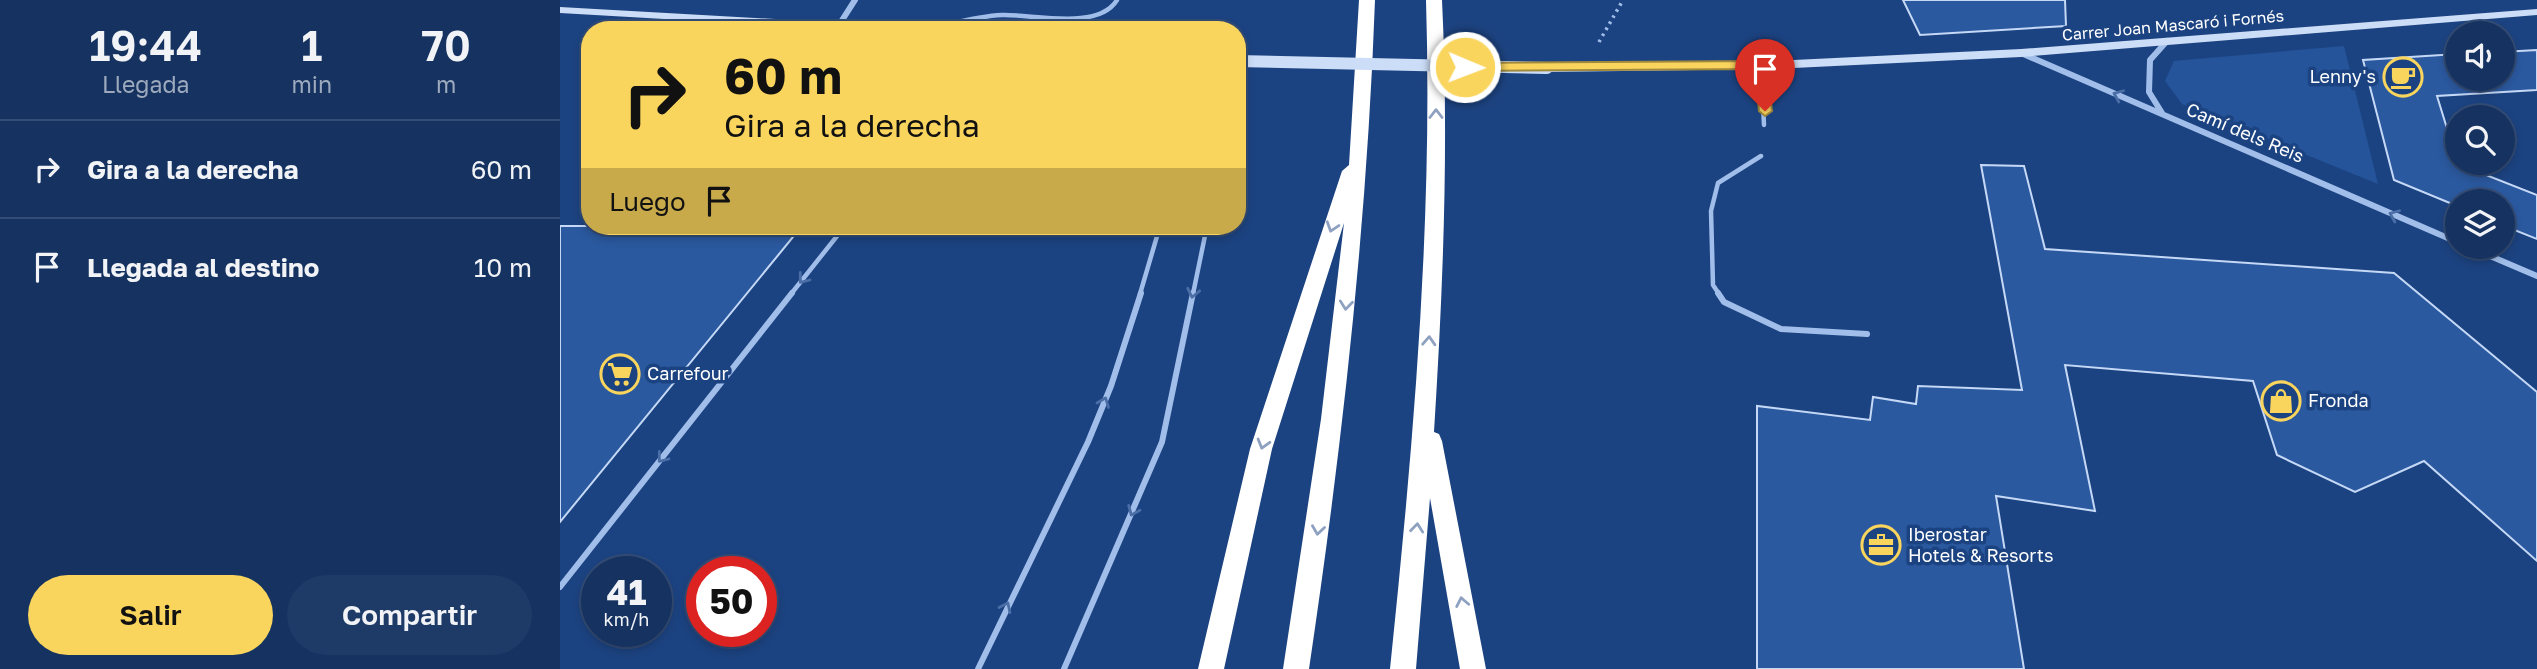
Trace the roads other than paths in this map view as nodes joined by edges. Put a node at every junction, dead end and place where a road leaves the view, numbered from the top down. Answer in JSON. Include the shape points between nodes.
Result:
{"nodes":[{"id":1,"x":855,"y":0,"type":"edge"},
{"id":2,"x":1117,"y":0,"type":"edge"},
{"id":3,"x":1367,"y":0,"type":"edge"},
{"id":4,"x":1434,"y":0,"type":"edge"},
{"id":5,"x":560,"y":10,"type":"edge"},
{"id":6,"x":2537,"y":12,"type":"edge"},
{"id":7,"x":746,"y":18,"type":"junction"},
{"id":8,"x":752,"y":21,"type":"edge"},
{"id":9,"x":786,"y":21,"type":"edge"},
{"id":10,"x":842,"y":21,"type":"edge"},
{"id":11,"x":968,"y":21,"type":"edge"},
{"id":12,"x":2166,"y":41,"type":"junction"},
{"id":13,"x":2021,"y":53,"type":"junction"},
{"id":14,"x":1246,"y":61,"type":"edge"},
{"id":15,"x":1761,"y":65,"type":"junction"},
{"id":16,"x":2162,"y":114,"type":"junction"},
{"id":17,"x":1764,"y":125,"type":"dead end"},
{"id":18,"x":1361,"y":139,"type":"junction"},
{"id":19,"x":1761,"y":156,"type":"dead end"},
{"id":20,"x":838,"y":235,"type":"edge"},
{"id":21,"x":1158,"y":235,"type":"edge"},
{"id":22,"x":1205,"y":235,"type":"edge"},
{"id":23,"x":2445,"y":237,"type":"edge"},
{"id":24,"x":2497,"y":259,"type":"edge"},
{"id":25,"x":2537,"y":276,"type":"edge"},
{"id":26,"x":1867,"y":334,"type":"dead end"},
{"id":27,"x":1426,"y":410,"type":"junction"},
{"id":28,"x":560,"y":587,"type":"edge"},
{"id":29,"x":978,"y":669,"type":"edge"},
{"id":30,"x":1064,"y":669,"type":"edge"},
{"id":31,"x":1211,"y":669,"type":"edge"},
{"id":32,"x":1296,"y":669,"type":"edge"},
{"id":33,"x":1403,"y":669,"type":"edge"},
{"id":34,"x":1473,"y":669,"type":"edge"}],
"edges":[{"from":1,"to":10,"type":"street"},
{"from":2,"to":11,"type":"lane","via":[[1112,8],[1082,19],[1000,15]]},
{"from":3,"to":18,"type":"highway"},
{"from":27,"to":4,"type":"highway","one_way":true,"via":[[1435,181]]},
{"from":5,"to":7,"type":"street"},
{"from":6,"to":12,"type":"street","name":"Carrer Joan Mascaró i Fornés"},
{"from":7,"to":8,"type":"lane"},
{"from":7,"to":9,"type":"street"},
{"from":12,"to":13,"type":"street","name":"Carrer Joan Mascaró i Fornés"},
{"from":12,"to":16,"type":"street","via":[[2150,60],[2149,92]]},
{"from":13,"to":15,"type":"street","name":"Carrer Joan Mascaró i Fornés"},
{"from":16,"to":13,"type":"street","name":"Camí dels Reis","one_way":true},
{"from":14,"to":15,"type":"street","name":"Carrer Joan Mascaró i Fornés","bridge":true,"via":[[1548,68]]},
{"from":15,"to":17,"type":"lane"},
{"from":23,"to":16,"type":"street","name":"Camí dels Reis","one_way":true},
{"from":18,"to":31,"type":"highway","one_way":true,"via":[[1261,449]]},
{"from":18,"to":32,"type":"highway","one_way":true,"via":[[1339,370]]},
{"from":19,"to":26,"type":"lane","via":[[1718,183],[1711,211],[1713,285],[1724,302],[1781,329]]},
{"from":20,"to":28,"type":"lane","one_way":true},
{"from":29,"to":21,"type":"lane","one_way":true,"via":[[1102,408],[1132,328]]},
{"from":22,"to":30,"type":"lane","one_way":true,"via":[[1162,442]]},
{"from":24,"to":25,"type":"street"},
{"from":33,"to":27,"type":"highway","one_way":true},
{"from":34,"to":27,"type":"highway","one_way":true}]}
